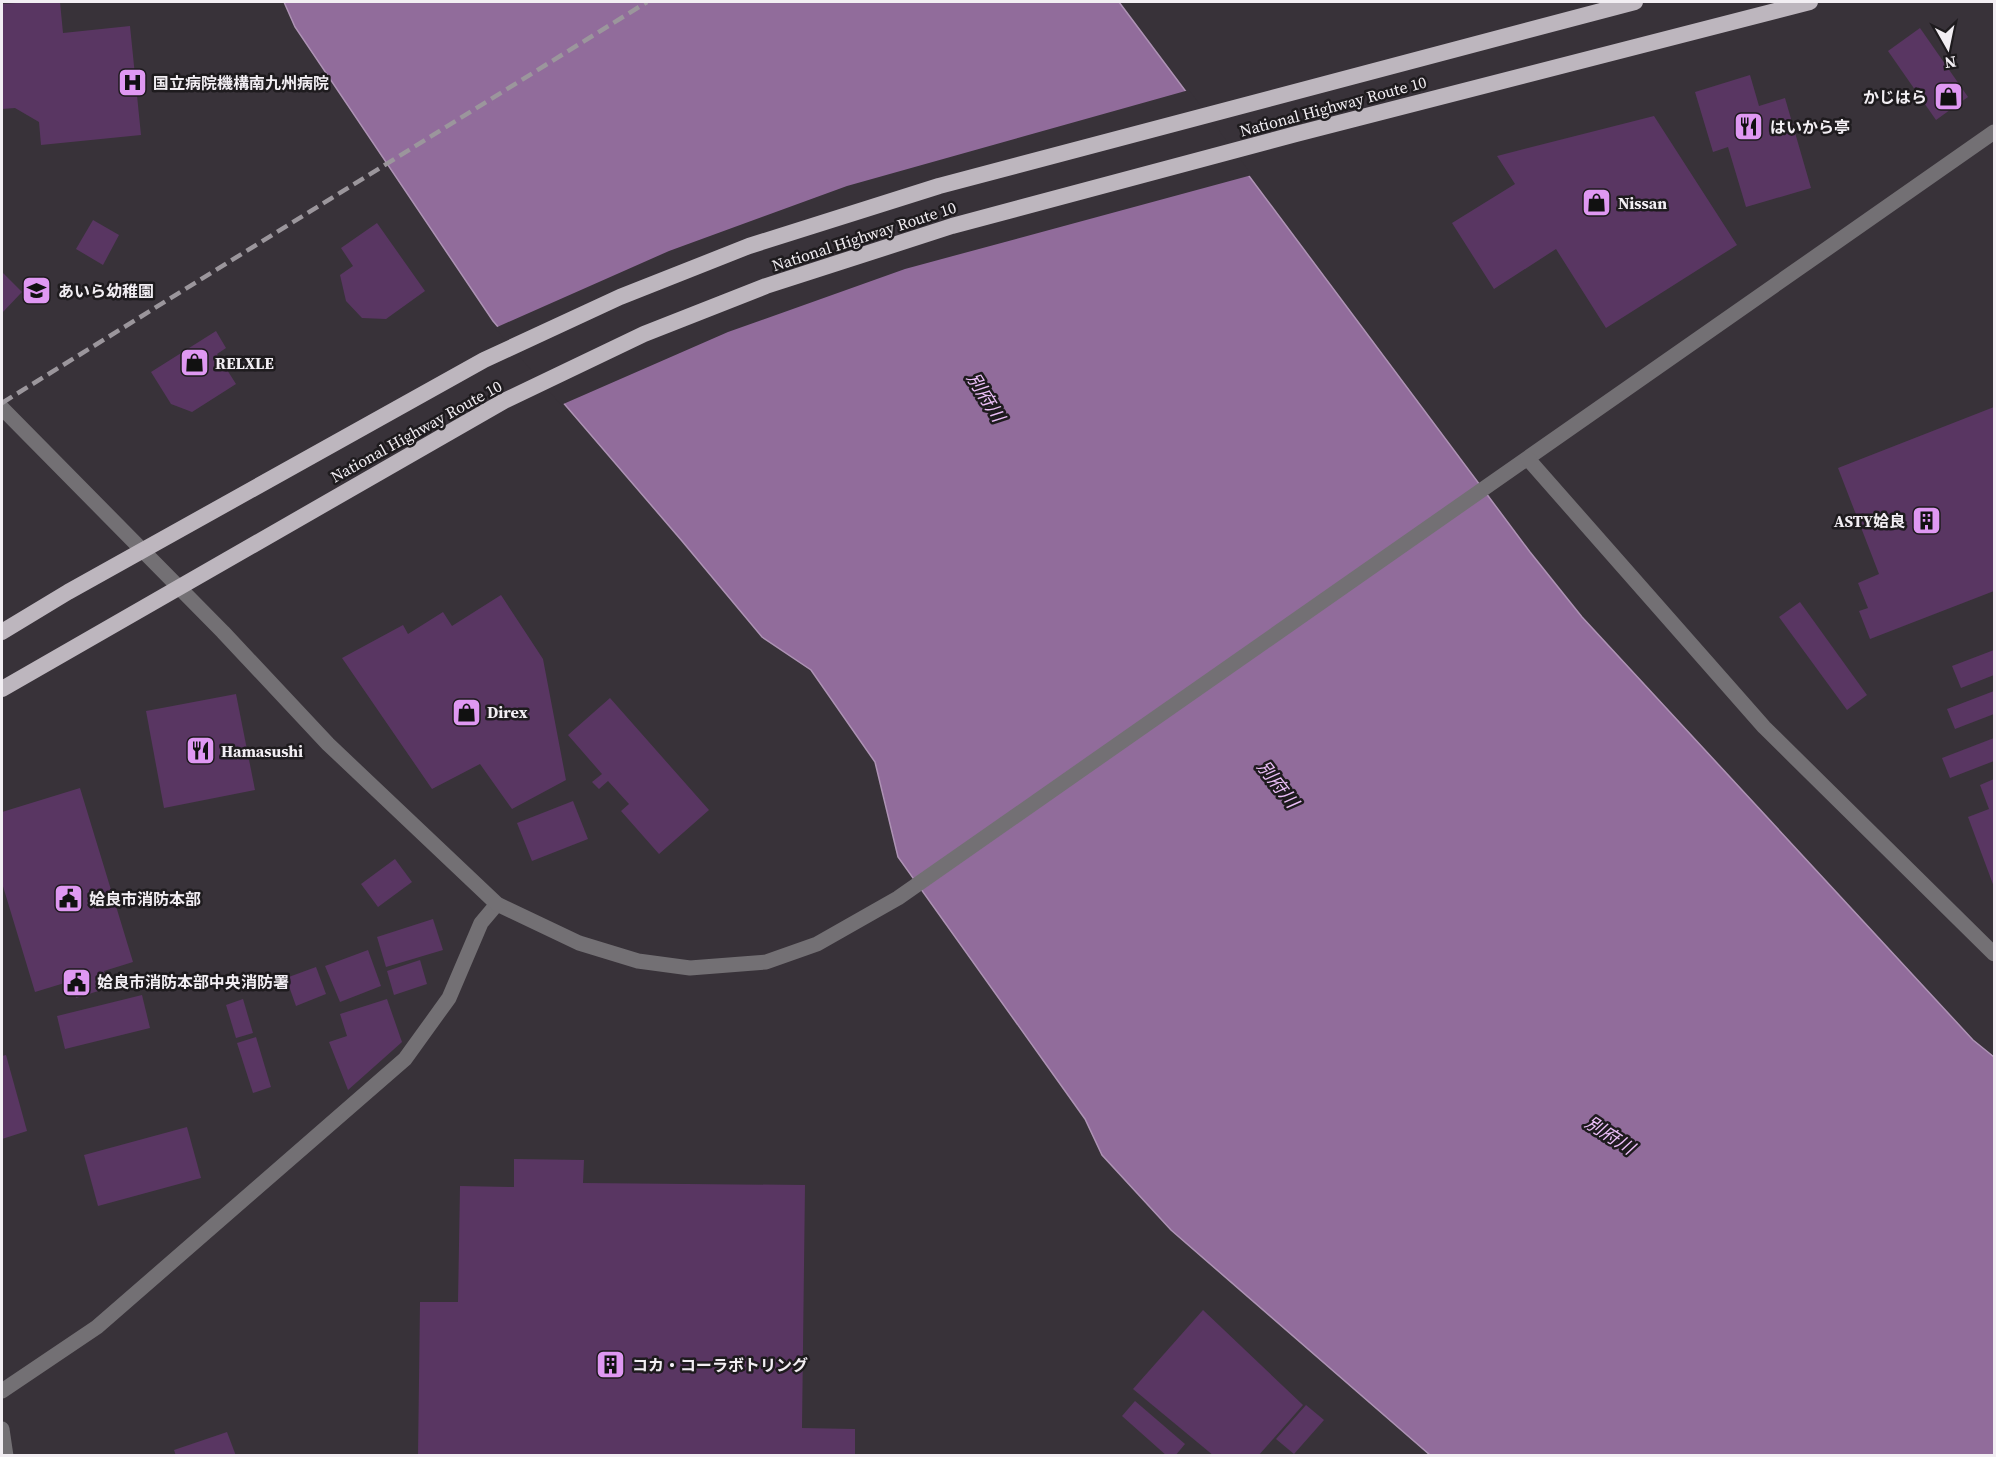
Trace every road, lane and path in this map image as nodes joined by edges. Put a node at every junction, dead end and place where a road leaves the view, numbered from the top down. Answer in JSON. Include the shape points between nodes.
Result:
{"nodes":[{"id":1,"x":1635,"y":2,"type":"edge"},
{"id":2,"x":1810,"y":2,"type":"edge"},
{"id":3,"x":1995,"y":132,"type":"edge"},
{"id":4,"x":2,"y":408,"type":"edge"},
{"id":5,"x":1528,"y":459,"type":"junction"},
{"id":6,"x":142,"y":551,"type":"junction"},
{"id":7,"x":178,"y":587,"type":"junction"},
{"id":8,"x":2,"y":632,"type":"edge"},
{"id":9,"x":2,"y":689,"type":"edge"},
{"id":10,"x":497,"y":904,"type":"junction"},
{"id":11,"x":1995,"y":954,"type":"edge"},
{"id":12,"x":2,"y":1391,"type":"edge"},
{"id":13,"x":2,"y":1429,"type":"edge"},
{"id":14,"x":6,"y":1455,"type":"edge"}],
"edges":[{"from":1,"to":6,"type":"highway","name":"National Highway Route 10","via":[[939,186],[749,246],[620,297],[484,360]]},
{"from":2,"to":7,"type":"highway","name":"National Highway Route 10","via":[[952,226],[766,286],[644,334],[504,401]]},
{"from":3,"to":5,"type":"street"},
{"from":4,"to":6,"type":"street"},
{"from":5,"to":10,"type":"street","via":[[898,898],[817,944],[766,962],[690,968],[638,962],[579,942]]},
{"from":5,"to":11,"type":"street","via":[[1764,727]]},
{"from":6,"to":7,"type":"street"},
{"from":6,"to":8,"type":"highway","name":"National Highway Route 10"},
{"from":7,"to":9,"type":"highway","name":"National Highway Route 10"},
{"from":7,"to":10,"type":"street","via":[[328,744]]},
{"from":10,"to":12,"type":"street","via":[[481,923],[449,998],[405,1059],[97,1327]]},
{"from":13,"to":14,"type":"street"}]}
